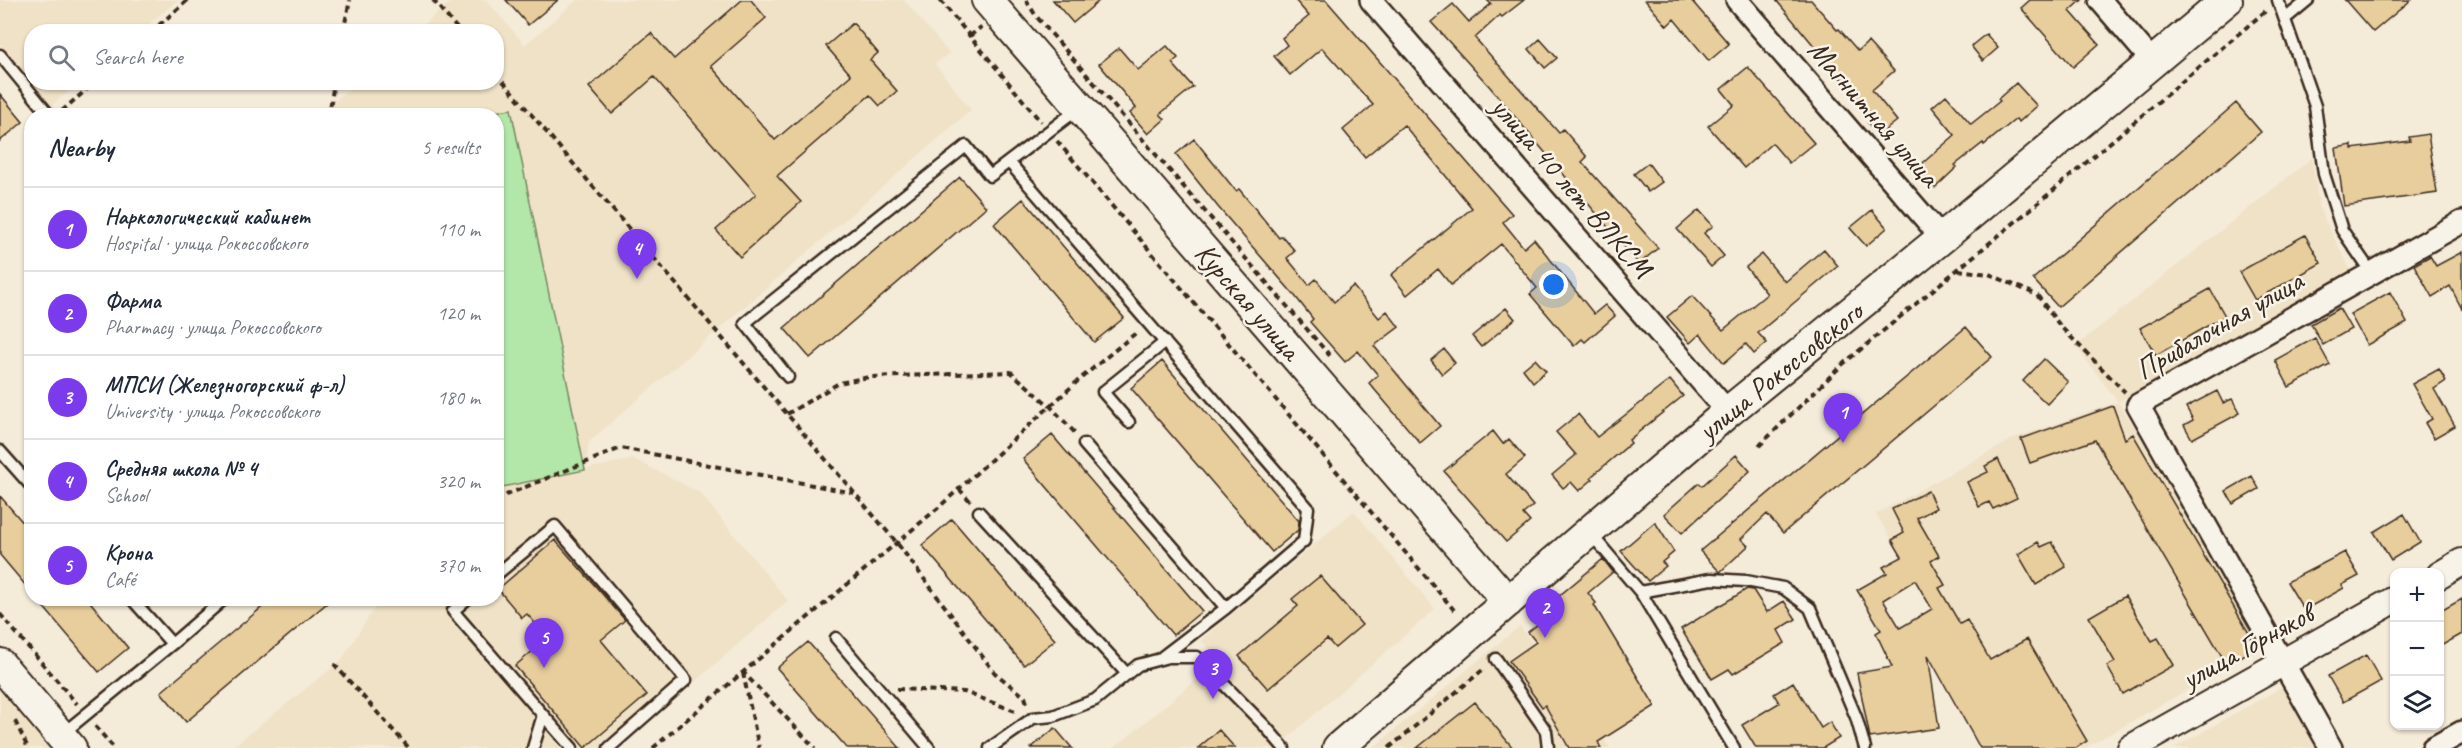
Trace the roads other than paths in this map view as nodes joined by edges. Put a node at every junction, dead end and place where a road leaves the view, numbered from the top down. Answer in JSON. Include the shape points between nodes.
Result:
{"nodes":[{"id":1,"x":987,"y":0,"type":"edge"},
{"id":2,"x":1371,"y":0,"type":"edge"},
{"id":3,"x":1737,"y":0,"type":"edge"},
{"id":4,"x":2100,"y":0,"type":"edge"},
{"id":5,"x":2227,"y":0,"type":"edge"},
{"id":6,"x":2278,"y":0,"type":"edge"},
{"id":7,"x":2308,"y":0,"type":"edge"},
{"id":8,"x":2284,"y":20,"type":"junction"},
{"id":9,"x":0,"y":55,"type":"edge"},
{"id":10,"x":2153,"y":62,"type":"junction"},
{"id":11,"x":24,"y":84,"type":"edge"},
{"id":12,"x":29,"y":90,"type":"edge"},
{"id":13,"x":1080,"y":107,"type":"junction"},
{"id":14,"x":43,"y":108,"type":"edge"},
{"id":15,"x":1009,"y":162,"type":"junction"},
{"id":16,"x":2462,"y":222,"type":"edge"},
{"id":17,"x":1942,"y":238,"type":"junction"},
{"id":18,"x":2371,"y":272,"type":"junction"},
{"id":19,"x":1165,"y":342,"type":"junction"},
{"id":20,"x":788,"y":377,"type":"dead end"},
{"id":21,"x":1728,"y":412,"type":"junction"},
{"id":22,"x":1129,"y":422,"type":"dead end"},
{"id":23,"x":1084,"y":444,"type":"road end"},
{"id":24,"x":0,"y":452,"type":"edge"},
{"id":25,"x":24,"y":478,"type":"edge"},
{"id":26,"x":979,"y":512,"type":"dead end"},
{"id":27,"x":1589,"y":532,"type":"junction"},
{"id":28,"x":2462,"y":562,"type":"edge"},
{"id":29,"x":504,"y":568,"type":"edge"},
{"id":30,"x":2444,"y":572,"type":"edge"},
{"id":31,"x":1640,"y":592,"type":"junction"},
{"id":32,"x":1508,"y":602,"type":"junction"},
{"id":33,"x":2390,"y":602,"type":"edge"},
{"id":34,"x":138,"y":606,"type":"edge"},
{"id":35,"x":216,"y":606,"type":"edge"},
{"id":36,"x":459,"y":606,"type":"edge"},
{"id":37,"x":1226,"y":608,"type":"junction"},
{"id":38,"x":836,"y":638,"type":"dead end"},
{"id":39,"x":171,"y":644,"type":"junction"},
{"id":40,"x":1160,"y":659,"type":"junction"},
{"id":41,"x":1496,"y":659,"type":"road end"},
{"id":42,"x":0,"y":663,"type":"edge"},
{"id":43,"x":2283,"y":664,"type":"junction"},
{"id":44,"x":1127,"y":674,"type":"junction"},
{"id":45,"x":543,"y":715,"type":"junction"},
{"id":46,"x":2462,"y":732,"type":"edge"},
{"id":47,"x":66,"y":741,"type":"edge"},
{"id":48,"x":533,"y":748,"type":"edge"},
{"id":49,"x":572,"y":748,"type":"edge"},
{"id":50,"x":609,"y":748,"type":"edge"},
{"id":51,"x":929,"y":748,"type":"edge"},
{"id":52,"x":990,"y":748,"type":"edge"},
{"id":53,"x":1284,"y":748,"type":"edge"},
{"id":54,"x":1338,"y":748,"type":"edge"},
{"id":55,"x":1548,"y":748,"type":"edge"},
{"id":56,"x":1734,"y":748,"type":"edge"},
{"id":57,"x":1865,"y":748,"type":"edge"},
{"id":58,"x":2131,"y":748,"type":"edge"},
{"id":59,"x":2331,"y":748,"type":"edge"},
{"id":60,"x":2433,"y":748,"type":"edge"}],
"edges":[{"from":1,"to":13,"type":"main road","name":"Курская улица"},
{"from":2,"to":21,"type":"street","name":"улица 40 лет ВЛКСМ"},
{"from":3,"to":17,"type":"street","name":"Магнитная улица"},
{"from":4,"to":10,"type":"street"},
{"from":5,"to":10,"type":"main road","name":"улица Рокоссовского"},
{"from":6,"to":8,"type":"lane"},
{"from":7,"to":8,"type":"lane"},
{"from":8,"to":18,"type":"lane","via":[[2315,106],[2324,174],[2342,231]]},
{"from":9,"to":11,"type":"lane"},
{"from":10,"to":17,"type":"main road","name":"улица Рокоссовского"},
{"from":12,"to":14,"type":"lane"},
{"from":13,"to":15,"type":"lane"},
{"from":13,"to":32,"type":"main road","name":"Курская улица"},
{"from":15,"to":19,"type":"lane"},
{"from":15,"to":20,"type":"lane","via":[[990,176],[966,146],[745,322]]},
{"from":16,"to":18,"type":"street","name":"Прибалочная улица"},
{"from":17,"to":21,"type":"main road","name":"улица Рокоссовского"},
{"from":18,"to":43,"type":"street","name":"Прибалочная улица","via":[[2138,405]]},
{"from":19,"to":22,"type":"lane","via":[[1103,392]]},
{"from":19,"to":37,"type":"lane","via":[[1308,508],[1304,541]]},
{"from":21,"to":27,"type":"main road","name":"улица Рокоссовского"},
{"from":23,"to":37,"type":"lane"},
{"from":24,"to":25,"type":"lane"},
{"from":26,"to":44,"type":"lane"},
{"from":27,"to":31,"type":"lane"},
{"from":27,"to":32,"type":"main road","name":"улица Рокоссовского"},
{"from":28,"to":30,"type":"street"},
{"from":29,"to":50,"type":"lane","via":[[555,526],[686,680]]},
{"from":31,"to":56,"type":"lane"},
{"from":31,"to":57,"type":"lane","via":[[1711,579],[1784,588],[1810,608]]},
{"from":32,"to":54,"type":"main road","name":"улица Рокоссовского"},
{"from":33,"to":43,"type":"street","name":"улица Горняков"},
{"from":34,"to":39,"type":"lane"},
{"from":35,"to":39,"type":"lane"},
{"from":36,"to":45,"type":"lane","via":[[453,611]]},
{"from":37,"to":40,"type":"lane"},
{"from":38,"to":51,"type":"lane"},
{"from":39,"to":47,"type":"lane","via":[[86,714]]},
{"from":40,"to":44,"type":"lane","via":[[1138,665]]},
{"from":40,"to":53,"type":"lane","via":[[1197,657]]},
{"from":41,"to":55,"type":"lane","via":[[1546,731]]},
{"from":42,"to":47,"type":"main road"},
{"from":43,"to":58,"type":"street","name":"улица Горняков"},
{"from":43,"to":59,"type":"street","name":"Прибалочная улица"},
{"from":44,"to":52,"type":"lane","via":[[1095,700],[1053,716],[1033,718]]},
{"from":45,"to":48,"type":"lane"},
{"from":45,"to":49,"type":"lane"},
{"from":46,"to":60,"type":"street"}]}
